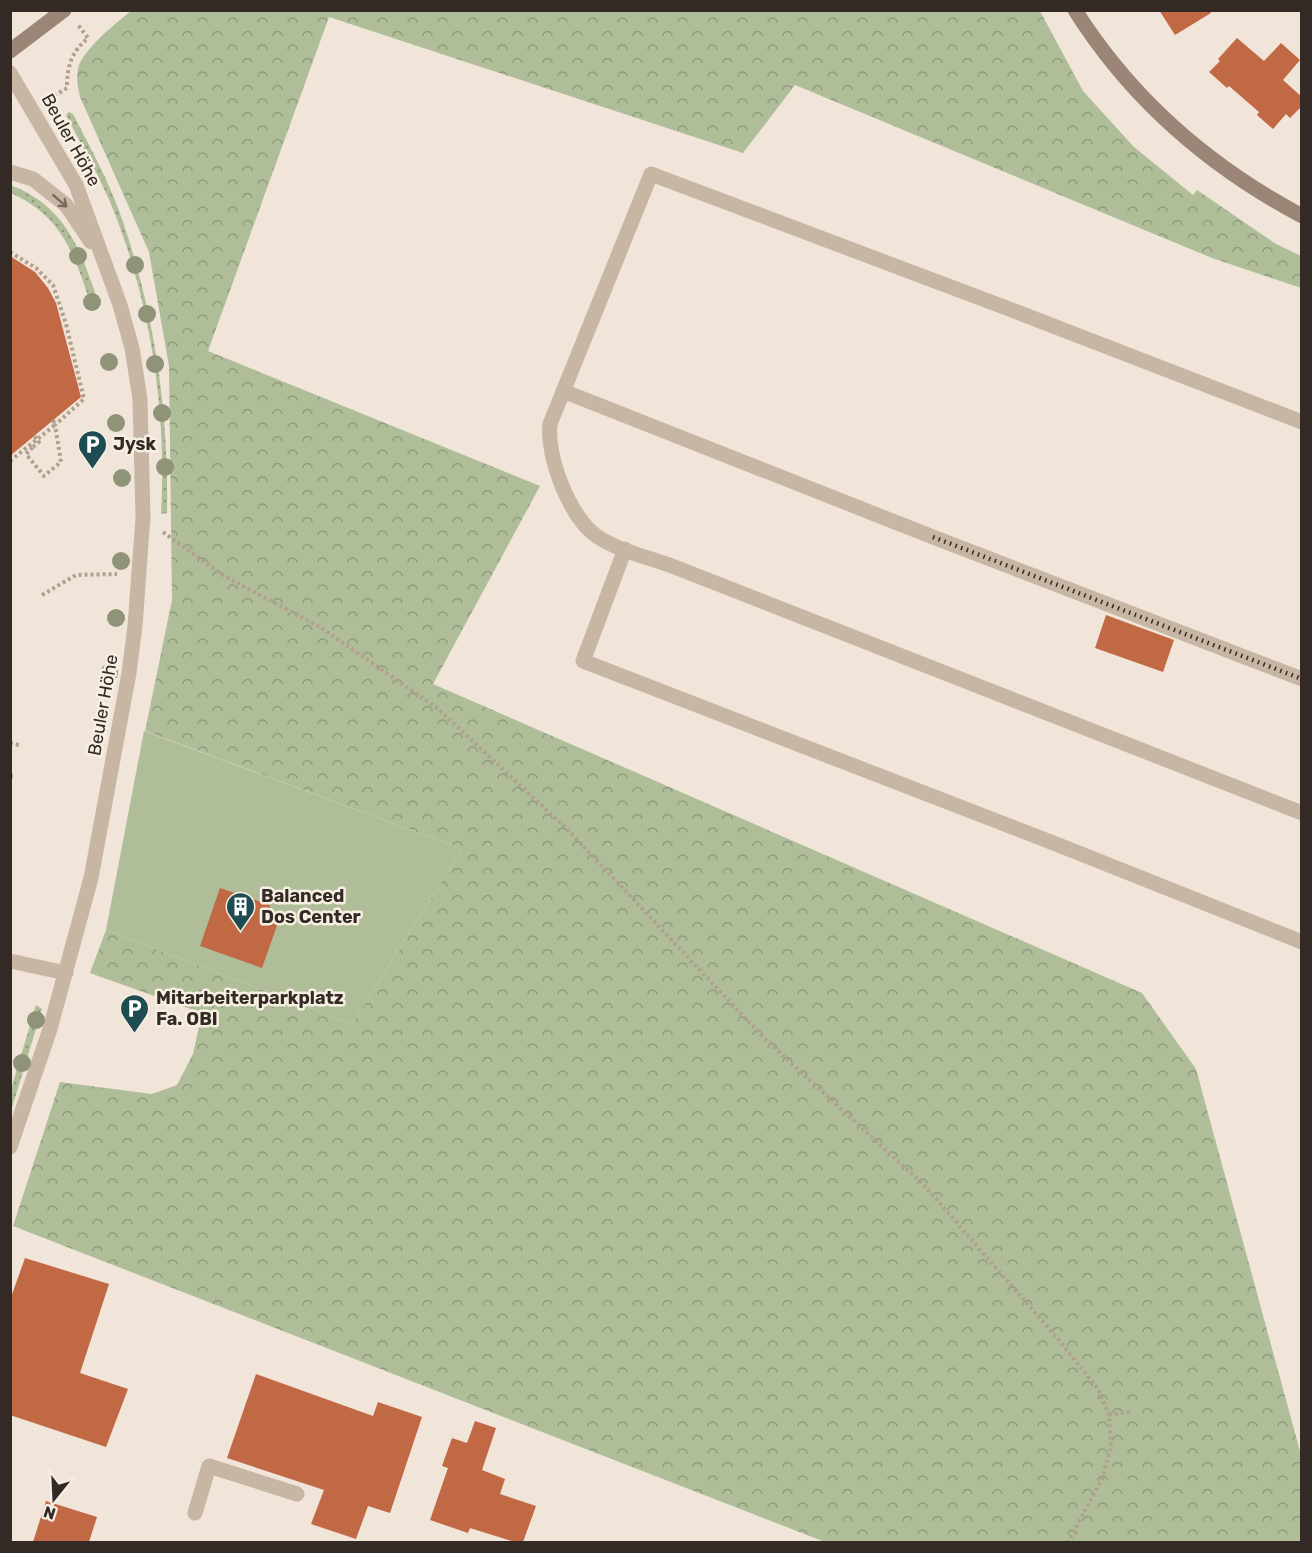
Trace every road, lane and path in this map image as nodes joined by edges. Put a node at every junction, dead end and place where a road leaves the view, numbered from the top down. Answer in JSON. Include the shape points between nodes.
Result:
{"nodes":[{"id":1,"x":64,"y":10,"type":"edge"},
{"id":2,"x":1075,"y":10,"type":"edge"},
{"id":3,"x":88,"y":38,"type":"dead end"},
{"id":4,"x":10,"y":51,"type":"edge"},
{"id":5,"x":10,"y":74,"type":"edge"},
{"id":6,"x":32,"y":108,"type":"junction"},
{"id":7,"x":10,"y":172,"type":"edge"},
{"id":8,"x":1302,"y":216,"type":"edge"},
{"id":9,"x":10,"y":252,"type":"edge"},
{"id":10,"x":105,"y":262,"type":"junction"},
{"id":11,"x":563,"y":391,"type":"junction"},
{"id":12,"x":54,"y":422,"type":"junction"},
{"id":13,"x":1302,"y":422,"type":"edge"},
{"id":14,"x":34,"y":436,"type":"dead end"},
{"id":15,"x":10,"y":461,"type":"edge"},
{"id":16,"x":143,"y":517,"type":"junction"},
{"id":17,"x":625,"y":549,"type":"junction"},
{"id":18,"x":104,"y":574,"type":"dead end"},
{"id":19,"x":42,"y":595,"type":"dead end"},
{"id":20,"x":1302,"y":679,"type":"edge"},
{"id":21,"x":10,"y":743,"type":"edge"},
{"id":22,"x":19,"y":745,"type":"dead end"},
{"id":23,"x":1302,"y":813,"type":"edge"},
{"id":24,"x":1302,"y":942,"type":"edge"},
{"id":25,"x":10,"y":961,"type":"edge"},
{"id":26,"x":66,"y":973,"type":"junction"},
{"id":27,"x":10,"y":1147,"type":"edge"},
{"id":28,"x":1130,"y":1412,"type":"dead end"},
{"id":29,"x":1109,"y":1415,"type":"junction"},
{"id":30,"x":297,"y":1494,"type":"dead end"},
{"id":31,"x":195,"y":1513,"type":"dead end"},
{"id":32,"x":1068,"y":1542,"type":"edge"}],
"edges":[{"from":1,"to":4,"type":"main road"},
{"from":2,"to":8,"type":"main road","via":[[1132,86],[1187,140],[1248,185]]},
{"from":3,"to":6,"type":"path","via":[[75,50],[69,64],[67,88]]},
{"from":5,"to":6,"type":"street","name":"Beuler Höhe"},
{"from":6,"to":10,"type":"street","name":"Beuler Höhe","via":[[76,185]]},
{"from":7,"to":10,"type":"street","name":"Beuler Höhe","one_way":true,"via":[[33,179],[66,205]]},
{"from":9,"to":12,"type":"path","via":[[36,268],[53,285],[66,324],[84,399]]},
{"from":10,"to":16,"type":"street","name":"Beuler Höhe","via":[[132,348],[140,399]]},
{"from":11,"to":13,"type":"street","via":[[651,174]]},
{"from":11,"to":17,"type":"street","via":[[548,435],[555,470],[586,527]]},
{"from":11,"to":20,"type":"street"},
{"from":12,"to":14,"type":"path","bridge":true,"via":[[61,462],[44,476],[26,454],[39,442]]},
{"from":12,"to":15,"type":"path"},
{"from":16,"to":26,"type":"street","name":"Beuler Höhe","via":[[129,673],[91,878]]},
{"from":16,"to":29,"type":"path","via":[[224,576],[320,627],[437,708],[463,732],[567,829],[766,1040],[923,1184],[1091,1380]]},
{"from":17,"to":23,"type":"street"},
{"from":17,"to":24,"type":"street","via":[[583,661]]},
{"from":18,"to":19,"type":"path","via":[[76,575]]},
{"from":21,"to":22,"type":"path"},
{"from":25,"to":26,"type":"street"},
{"from":26,"to":27,"type":"street","name":"Beuler Höhe"},
{"from":28,"to":29,"type":"path"},
{"from":29,"to":32,"type":"path","via":[[1111,1448],[1102,1479]]},
{"from":30,"to":31,"type":"street","via":[[209,1466]]}]}
